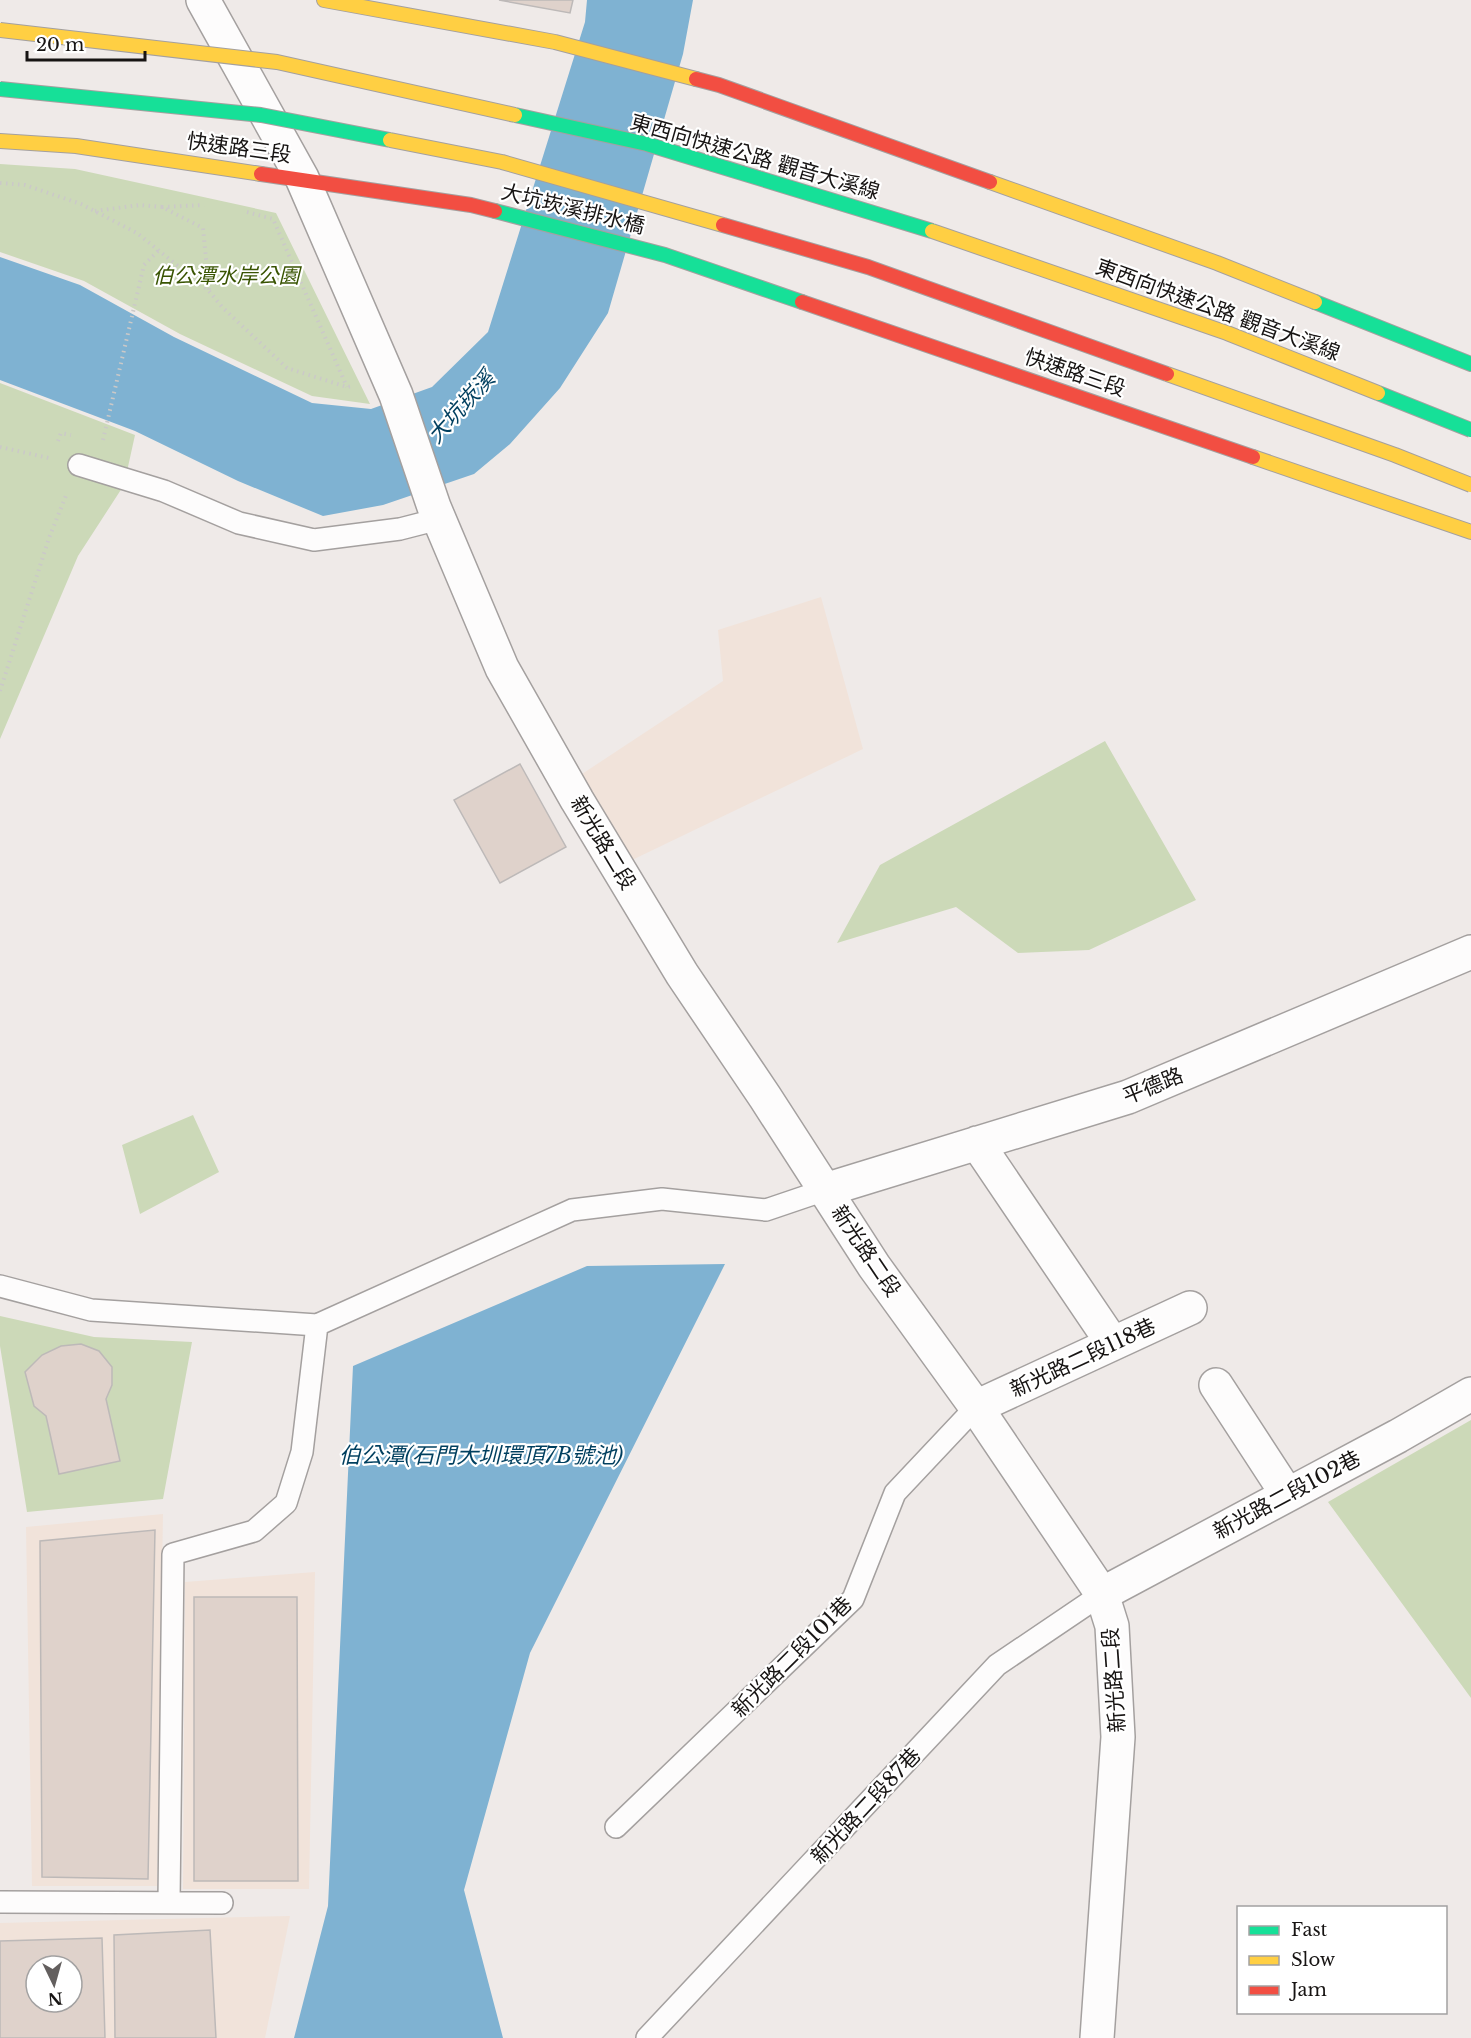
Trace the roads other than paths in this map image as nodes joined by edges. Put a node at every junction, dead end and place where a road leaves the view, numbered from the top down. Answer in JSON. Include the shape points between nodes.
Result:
{"nodes":[{"id":1,"x":203,"y":0,"type":"edge"},
{"id":2,"x":324,"y":0,"type":"edge"},
{"id":3,"x":0,"y":30,"type":"edge"},
{"id":4,"x":0,"y":88,"type":"edge"},
{"id":5,"x":0,"y":141,"type":"edge"},
{"id":6,"x":302,"y":178,"type":"junction"},
{"id":7,"x":471,"y":205,"type":"joint"},
{"id":8,"x":665,"y":255,"type":"joint"},
{"id":9,"x":1471,"y":364,"type":"edge"},
{"id":10,"x":1471,"y":430,"type":"edge"},
{"id":11,"x":79,"y":465,"type":"road end"},
{"id":12,"x":1471,"y":485,"type":"edge"},
{"id":13,"x":436,"y":513,"type":"junction"},
{"id":14,"x":1471,"y":532,"type":"edge"},
{"id":15,"x":1471,"y":952,"type":"edge"},
{"id":16,"x":977,"y":1143,"type":"junction"},
{"id":17,"x":825,"y":1190,"type":"junction"},
{"id":18,"x":0,"y":1286,"type":"edge"},
{"id":19,"x":1190,"y":1308,"type":"dead end"},
{"id":20,"x":317,"y":1325,"type":"junction"},
{"id":21,"x":1105,"y":1332,"type":"dead end"},
{"id":22,"x":1216,"y":1385,"type":"dead end"},
{"id":23,"x":1471,"y":1394,"type":"edge"},
{"id":24,"x":976,"y":1407,"type":"junction"},
{"id":25,"x":1287,"y":1494,"type":"junction"},
{"id":26,"x":1102,"y":1594,"type":"junction"},
{"id":27,"x":616,"y":1827,"type":"dead end"},
{"id":28,"x":0,"y":1902,"type":"edge"},
{"id":29,"x":169,"y":1902,"type":"junction"},
{"id":30,"x":222,"y":1903,"type":"dead end"},
{"id":31,"x":647,"y":2038,"type":"edge"},
{"id":32,"x":1097,"y":2038,"type":"edge"}],
"edges":[{"from":1,"to":6,"type":"street","name":"新光路二段"},
{"from":2,"to":9,"type":"main road","via":[[555,42],[719,85],[1217,263]]},
{"from":3,"to":10,"type":"main road","name":"東西向快速公路 觀音大溪線","bridge":true,"via":[[277,62],[647,144],[949,236],[1227,333]]},
{"from":4,"to":12,"type":"main road","bridge":true,"via":[[261,116],[502,162],[868,267]]},
{"from":5,"to":6,"type":"main road","name":"快速路三段","via":[[76,146]]},
{"from":6,"to":7,"type":"main road","name":"快速路三段"},
{"from":6,"to":13,"type":"street","name":"新光路二段","via":[[392,385]]},
{"from":7,"to":8,"type":"main road","name":"大坑崁溪排水橋"},
{"from":8,"to":14,"type":"main road","name":"快速路三段"},
{"from":11,"to":13,"type":"lane","via":[[164,490],[238,523],[314,540],[400,529]]},
{"from":13,"to":17,"type":"street","name":"新光路二段","via":[[502,668],[577,800],[681,974]]},
{"from":15,"to":16,"type":"street","name":"平德路","via":[[1128,1097]]},
{"from":16,"to":17,"type":"street","name":"平德路"},
{"from":16,"to":21,"type":"street"},
{"from":17,"to":20,"type":"lane","via":[[766,1210],[662,1199],[572,1210]]},
{"from":17,"to":24,"type":"street","name":"新光路二段","via":[[874,1266]]},
{"from":18,"to":20,"type":"lane","via":[[92,1310]]},
{"from":19,"to":24,"type":"street","name":"新光路二段118巷"},
{"from":20,"to":29,"type":"lane","via":[[302,1452],[286,1503],[254,1531],[173,1554]]},
{"from":22,"to":25,"type":"street"},
{"from":23,"to":25,"type":"street","name":"新光路二段102巷"},
{"from":24,"to":26,"type":"street","name":"新光路二段"},
{"from":24,"to":27,"type":"lane","name":"新光路二段101巷","via":[[895,1493],[854,1599]]},
{"from":25,"to":26,"type":"street","name":"新光路二段102巷"},
{"from":26,"to":31,"type":"lane","name":"新光路二段87巷","via":[[997,1665]]},
{"from":26,"to":32,"type":"street","name":"新光路二段","via":[[1112,1626],[1118,1737]]},
{"from":28,"to":29,"type":"lane"},
{"from":29,"to":30,"type":"lane"}]}
